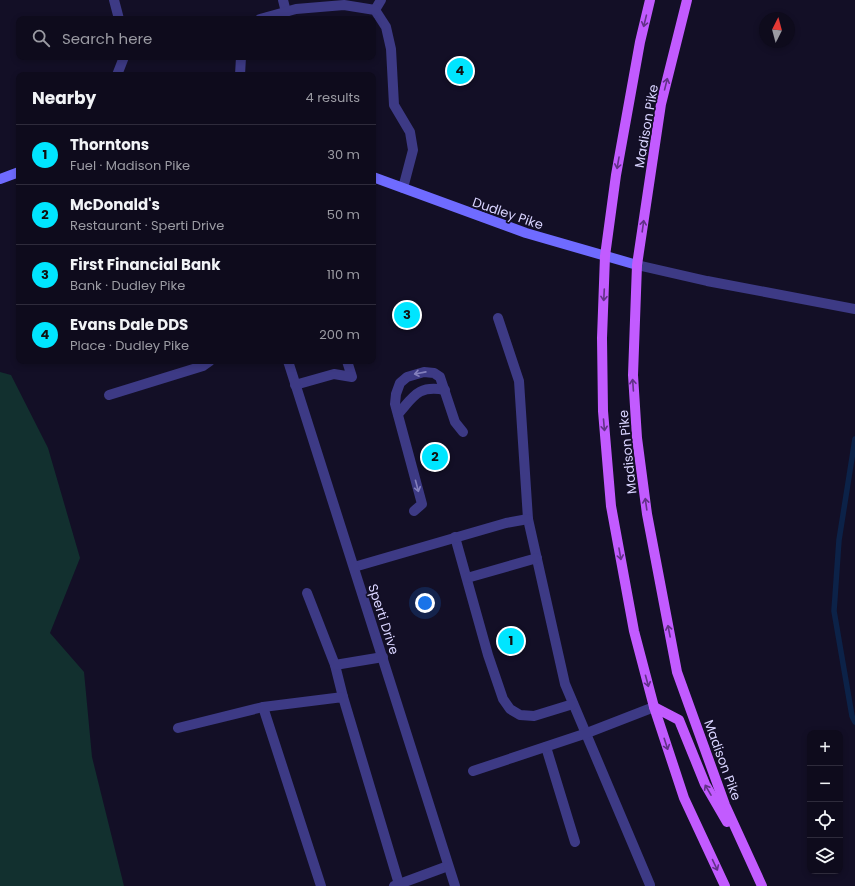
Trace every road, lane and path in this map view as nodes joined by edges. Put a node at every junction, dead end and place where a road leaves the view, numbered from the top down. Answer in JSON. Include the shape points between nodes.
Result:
{"nodes":[{"id":1,"x":114,"y":0,"type":"edge"},
{"id":2,"x":283,"y":0,"type":"edge"},
{"id":3,"x":381,"y":0,"type":"edge"},
{"id":4,"x":650,"y":0,"type":"edge"},
{"id":5,"x":687,"y":0,"type":"edge"},
{"id":6,"x":375,"y":10,"type":"junction"},
{"id":7,"x":286,"y":12,"type":"junction"},
{"id":8,"x":118,"y":16,"type":"edge"},
{"id":9,"x":271,"y":16,"type":"edge"},
{"id":10,"x":123,"y":60,"type":"edge"},
{"id":11,"x":241,"y":60,"type":"edge"},
{"id":12,"x":118,"y":72,"type":"edge"},
{"id":13,"x":240,"y":72,"type":"edge"},
{"id":14,"x":16,"y":173,"type":"edge"},
{"id":15,"x":376,"y":178,"type":"edge"},
{"id":16,"x":0,"y":179,"type":"edge"},
{"id":17,"x":403,"y":188,"type":"junction"},
{"id":18,"x":606,"y":256,"type":"junction"},
{"id":19,"x":637,"y":265,"type":"junction"},
{"id":20,"x":855,"y":309,"type":"edge"},
{"id":21,"x":498,"y":318,"type":"dead end"},
{"id":22,"x":206,"y":364,"type":"edge"},
{"id":23,"x":289,"y":364,"type":"edge"},
{"id":24,"x":348,"y":364,"type":"edge"},
{"id":25,"x":295,"y":385,"type":"junction"},
{"id":26,"x":445,"y":390,"type":"junction"},
{"id":27,"x":109,"y":395,"type":"dead end"},
{"id":28,"x":398,"y":414,"type":"junction"},
{"id":29,"x":463,"y":432,"type":"dead end"},
{"id":30,"x":414,"y":511,"type":"dead end"},
{"id":31,"x":528,"y":519,"type":"junction"},
{"id":32,"x":455,"y":538,"type":"junction"},
{"id":33,"x":536,"y":558,"type":"junction"},
{"id":34,"x":354,"y":567,"type":"junction"},
{"id":35,"x":467,"y":578,"type":"junction"},
{"id":36,"x":307,"y":593,"type":"dead end"},
{"id":37,"x":383,"y":657,"type":"junction"},
{"id":38,"x":336,"y":665,"type":"junction"},
{"id":39,"x":343,"y":697,"type":"junction"},
{"id":40,"x":574,"y":704,"type":"junction"},
{"id":41,"x":263,"y":707,"type":"junction"},
{"id":42,"x":654,"y":707,"type":"junction"},
{"id":43,"x":178,"y":728,"type":"dead end"},
{"id":44,"x":587,"y":733,"type":"junction"},
{"id":45,"x":546,"y":747,"type":"junction"},
{"id":46,"x":473,"y":771,"type":"dead end"},
{"id":47,"x":575,"y":842,"type":"dead end"},
{"id":48,"x":448,"y":866,"type":"junction"},
{"id":49,"x":755,"y":872,"type":"junction"},
{"id":50,"x":397,"y":885,"type":"edge"},
{"id":51,"x":650,"y":885,"type":"edge"},
{"id":52,"x":321,"y":886,"type":"edge"},
{"id":53,"x":455,"y":886,"type":"edge"},
{"id":54,"x":725,"y":886,"type":"edge"},
{"id":55,"x":762,"y":886,"type":"edge"}],
"edges":[{"from":1,"to":8,"type":"street"},
{"from":2,"to":7,"type":"street"},
{"from":3,"to":6,"type":"street"},
{"from":4,"to":18,"type":"main road","name":"Madison Pike","one_way":true,"via":[[616,175]]},
{"from":19,"to":5,"type":"main road","name":"Madison Pike","one_way":true,"via":[[661,104]]},
{"from":6,"to":7,"type":"street","via":[[344,5]]},
{"from":6,"to":17,"type":"street","via":[[386,27],[391,49],[394,106],[410,132],[413,150]]},
{"from":7,"to":9,"type":"street"},
{"from":10,"to":12,"type":"street"},
{"from":11,"to":13,"type":"street"},
{"from":14,"to":16,"type":"street"},
{"from":15,"to":17,"type":"street","name":"Dudley Pike"},
{"from":17,"to":18,"type":"street","name":"Dudley Pike","via":[[526,233]]},
{"from":18,"to":19,"type":"street","name":"Dudley Pike"},
{"from":18,"to":42,"type":"main road","name":"Madison Pike","one_way":true,"via":[[602,338],[603,411],[611,506],[634,631]]},
{"from":19,"to":20,"type":"street"},
{"from":49,"to":19,"type":"main road","name":"Madison Pike","one_way":true,"via":[[725,805],[676,664],[647,514],[637,438],[633,375]]},
{"from":21,"to":31,"type":"street","via":[[519,381]]},
{"from":22,"to":27,"type":"street"},
{"from":23,"to":25,"type":"street","name":"Sperti Drive"},
{"from":24,"to":25,"type":"street","via":[[352,377],[334,374]]},
{"from":25,"to":34,"type":"street","name":"Sperti Drive"},
{"from":26,"to":28,"type":"street","via":[[422,390]]},
{"from":26,"to":28,"type":"street","one_way":true,"via":[[440,377],[434,373],[424,372],[407,377],[400,383],[396,394]]},
{"from":26,"to":29,"type":"street","via":[[456,422]]},
{"from":28,"to":30,"type":"street","one_way":true,"via":[[422,504]]},
{"from":31,"to":32,"type":"street"},
{"from":31,"to":33,"type":"street"},
{"from":32,"to":34,"type":"street"},
{"from":32,"to":35,"type":"street"},
{"from":33,"to":35,"type":"street"},
{"from":33,"to":40,"type":"street","via":[[565,684]]},
{"from":34,"to":37,"type":"street","name":"Sperti Drive"},
{"from":35,"to":40,"type":"street","via":[[490,663],[503,699],[510,709],[520,715],[534,716]]},
{"from":36,"to":38,"type":"street"},
{"from":37,"to":38,"type":"street"},
{"from":37,"to":48,"type":"street","name":"Sperti Drive"},
{"from":38,"to":39,"type":"street"},
{"from":39,"to":41,"type":"street"},
{"from":39,"to":50,"type":"street"},
{"from":40,"to":44,"type":"street"},
{"from":41,"to":43,"type":"street"},
{"from":41,"to":52,"type":"street"},
{"from":42,"to":44,"type":"street"},
{"from":49,"to":42,"type":"main road","one_way":true,"via":[[705,784],[679,720]]},
{"from":42,"to":54,"type":"main road","name":"Madison Pike","one_way":true,"via":[[684,798]]},
{"from":44,"to":45,"type":"street"},
{"from":44,"to":51,"type":"street"},
{"from":45,"to":46,"type":"street"},
{"from":45,"to":47,"type":"street"},
{"from":48,"to":50,"type":"street"},
{"from":48,"to":53,"type":"street","name":"Sperti Drive"},
{"from":49,"to":55,"type":"main road","name":"Madison Pike"}]}
